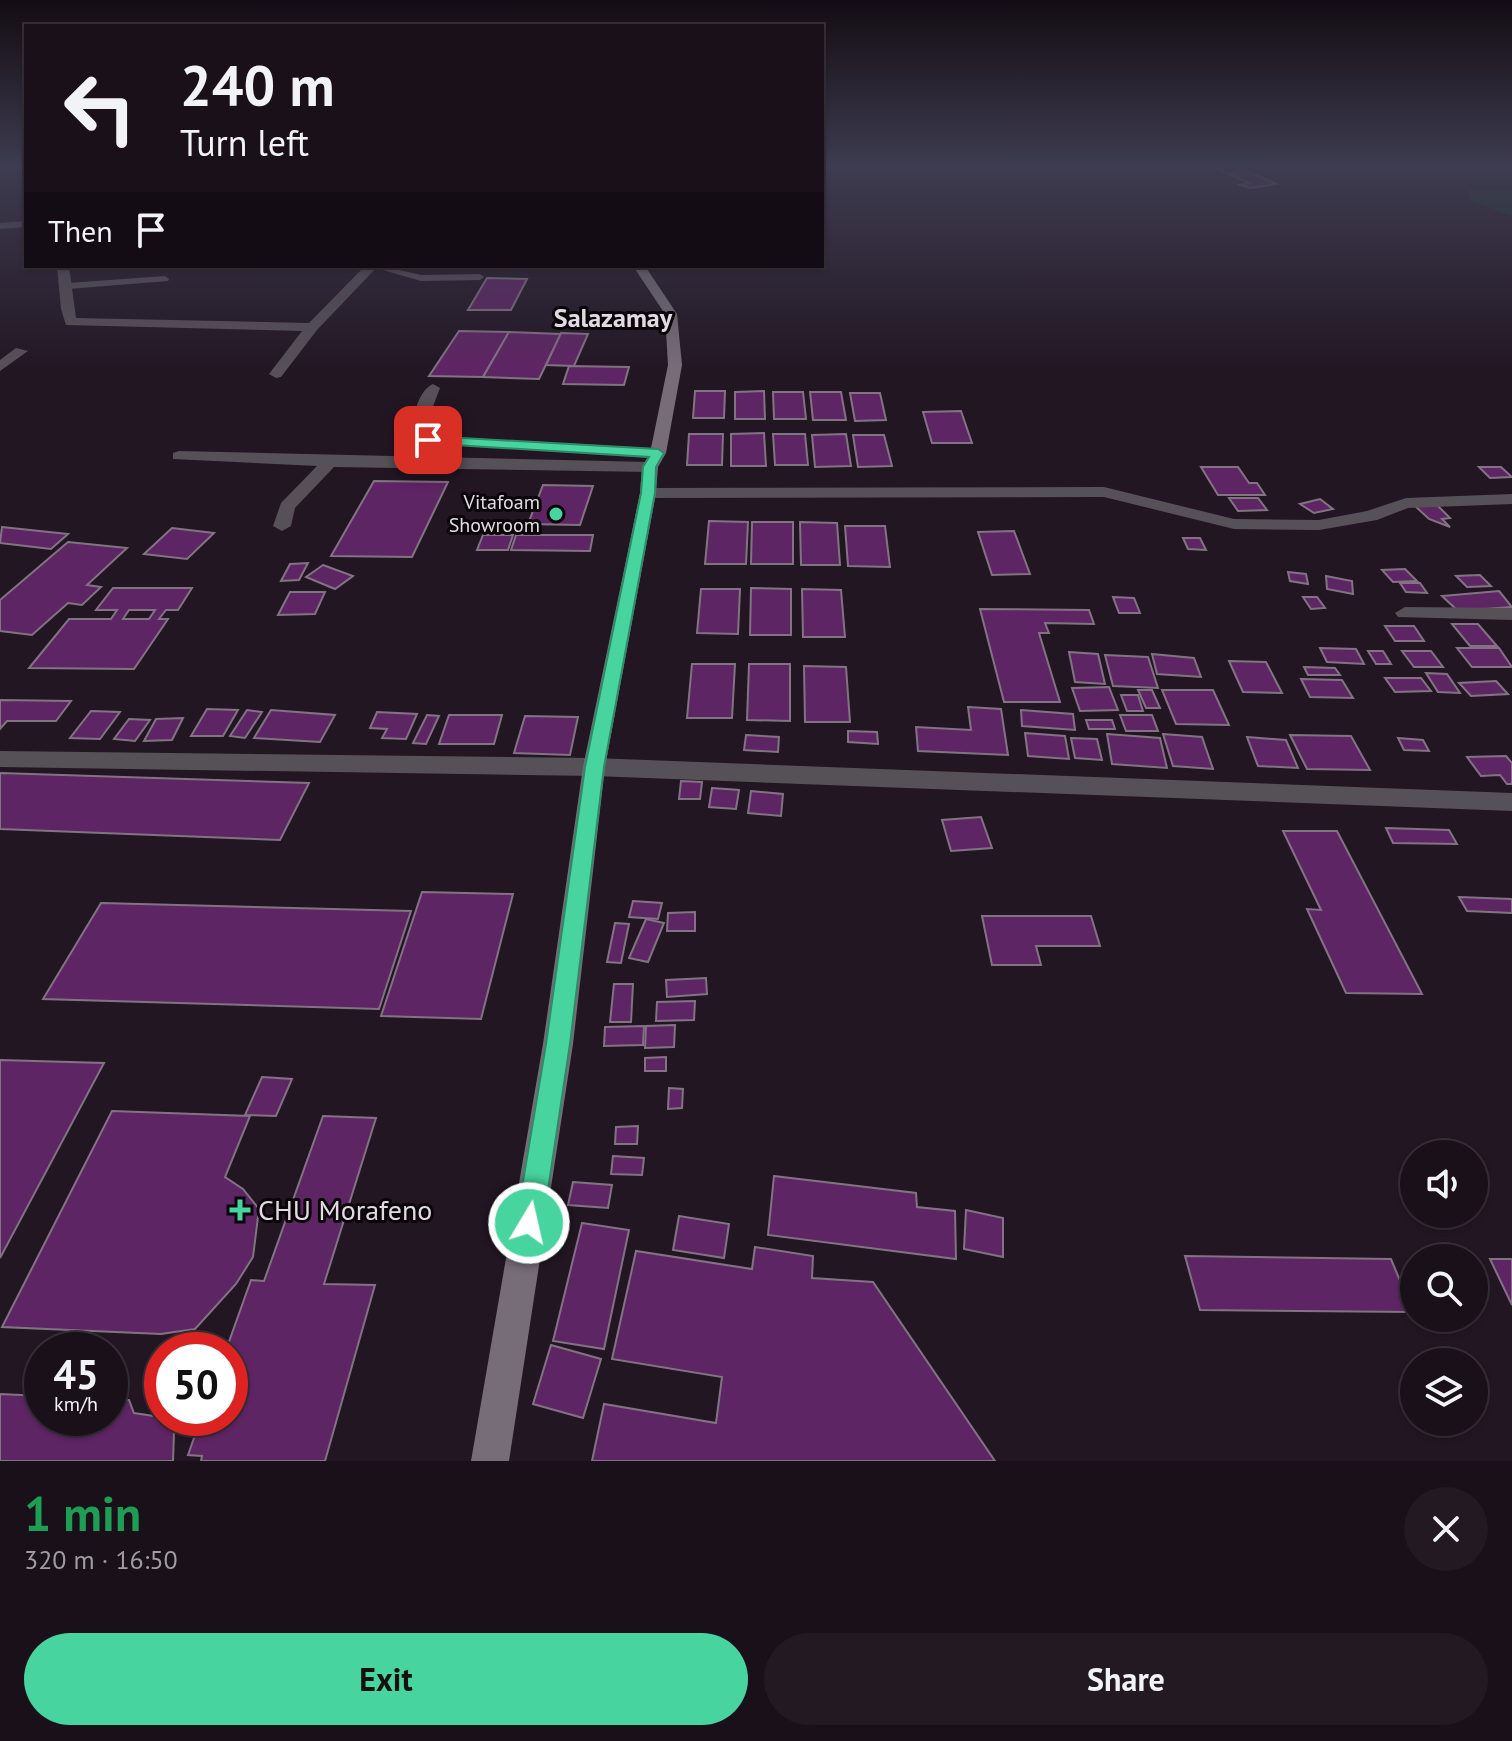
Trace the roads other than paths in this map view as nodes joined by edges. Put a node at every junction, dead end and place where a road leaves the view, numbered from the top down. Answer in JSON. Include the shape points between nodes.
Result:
{"nodes":[{"id":1,"x":64,"y":268,"type":"edge"},
{"id":2,"x":370,"y":268,"type":"edge"},
{"id":3,"x":380,"y":268,"type":"edge"},
{"id":4,"x":640,"y":268,"type":"edge"},
{"id":5,"x":480,"y":277,"type":"dead end"},
{"id":6,"x":165,"y":279,"type":"dead end"},
{"id":7,"x":68,"y":286,"type":"junction"},
{"id":8,"x":312,"y":327,"type":"junction"},
{"id":9,"x":21,"y":351,"type":"dead end"},
{"id":10,"x":0,"y":367,"type":"edge"},
{"id":11,"x":276,"y":374,"type":"dead end"},
{"id":12,"x":433,"y":388,"type":"dead end"},
{"id":13,"x":179,"y":456,"type":"dead end"},
{"id":14,"x":654,"y":460,"type":"junction"},
{"id":15,"x":330,"y":462,"type":"junction"},
{"id":16,"x":648,"y":493,"type":"junction"},
{"id":17,"x":1512,"y":499,"type":"edge"},
{"id":18,"x":282,"y":526,"type":"dead end"},
{"id":19,"x":1405,"y":613,"type":"dead end"},
{"id":20,"x":1512,"y":614,"type":"edge"},
{"id":21,"x":0,"y":759,"type":"edge"},
{"id":22,"x":594,"y":767,"type":"junction"},
{"id":23,"x":1512,"y":802,"type":"edge"},
{"id":24,"x":490,"y":1461,"type":"edge"}],
"edges":[{"from":1,"to":7,"type":"street"},
{"from":2,"to":8,"type":"street"},
{"from":3,"to":5,"type":"lane","via":[[421,278]]},
{"from":4,"to":14,"type":"main road","via":[[671,314],[675,365]]},
{"from":6,"to":7,"type":"lane"},
{"from":7,"to":8,"type":"street","via":[[71,322]]},
{"from":8,"to":11,"type":"street"},
{"from":9,"to":10,"type":"street"},
{"from":12,"to":14,"type":"street","via":[[418,425],[421,437],[428,440]]},
{"from":13,"to":15,"type":"street"},
{"from":14,"to":15,"type":"street"},
{"from":14,"to":16,"type":"main road"},
{"from":15,"to":18,"type":"street","via":[[287,507]]},
{"from":16,"to":17,"type":"street","via":[[1104,492],[1234,524],[1319,525],[1371,516],[1406,503]]},
{"from":16,"to":22,"type":"main road"},
{"from":19,"to":20,"type":"street"},
{"from":21,"to":22,"type":"street"},
{"from":22,"to":23,"type":"street"},
{"from":22,"to":24,"type":"main road","via":[[558,1044]]}]}
